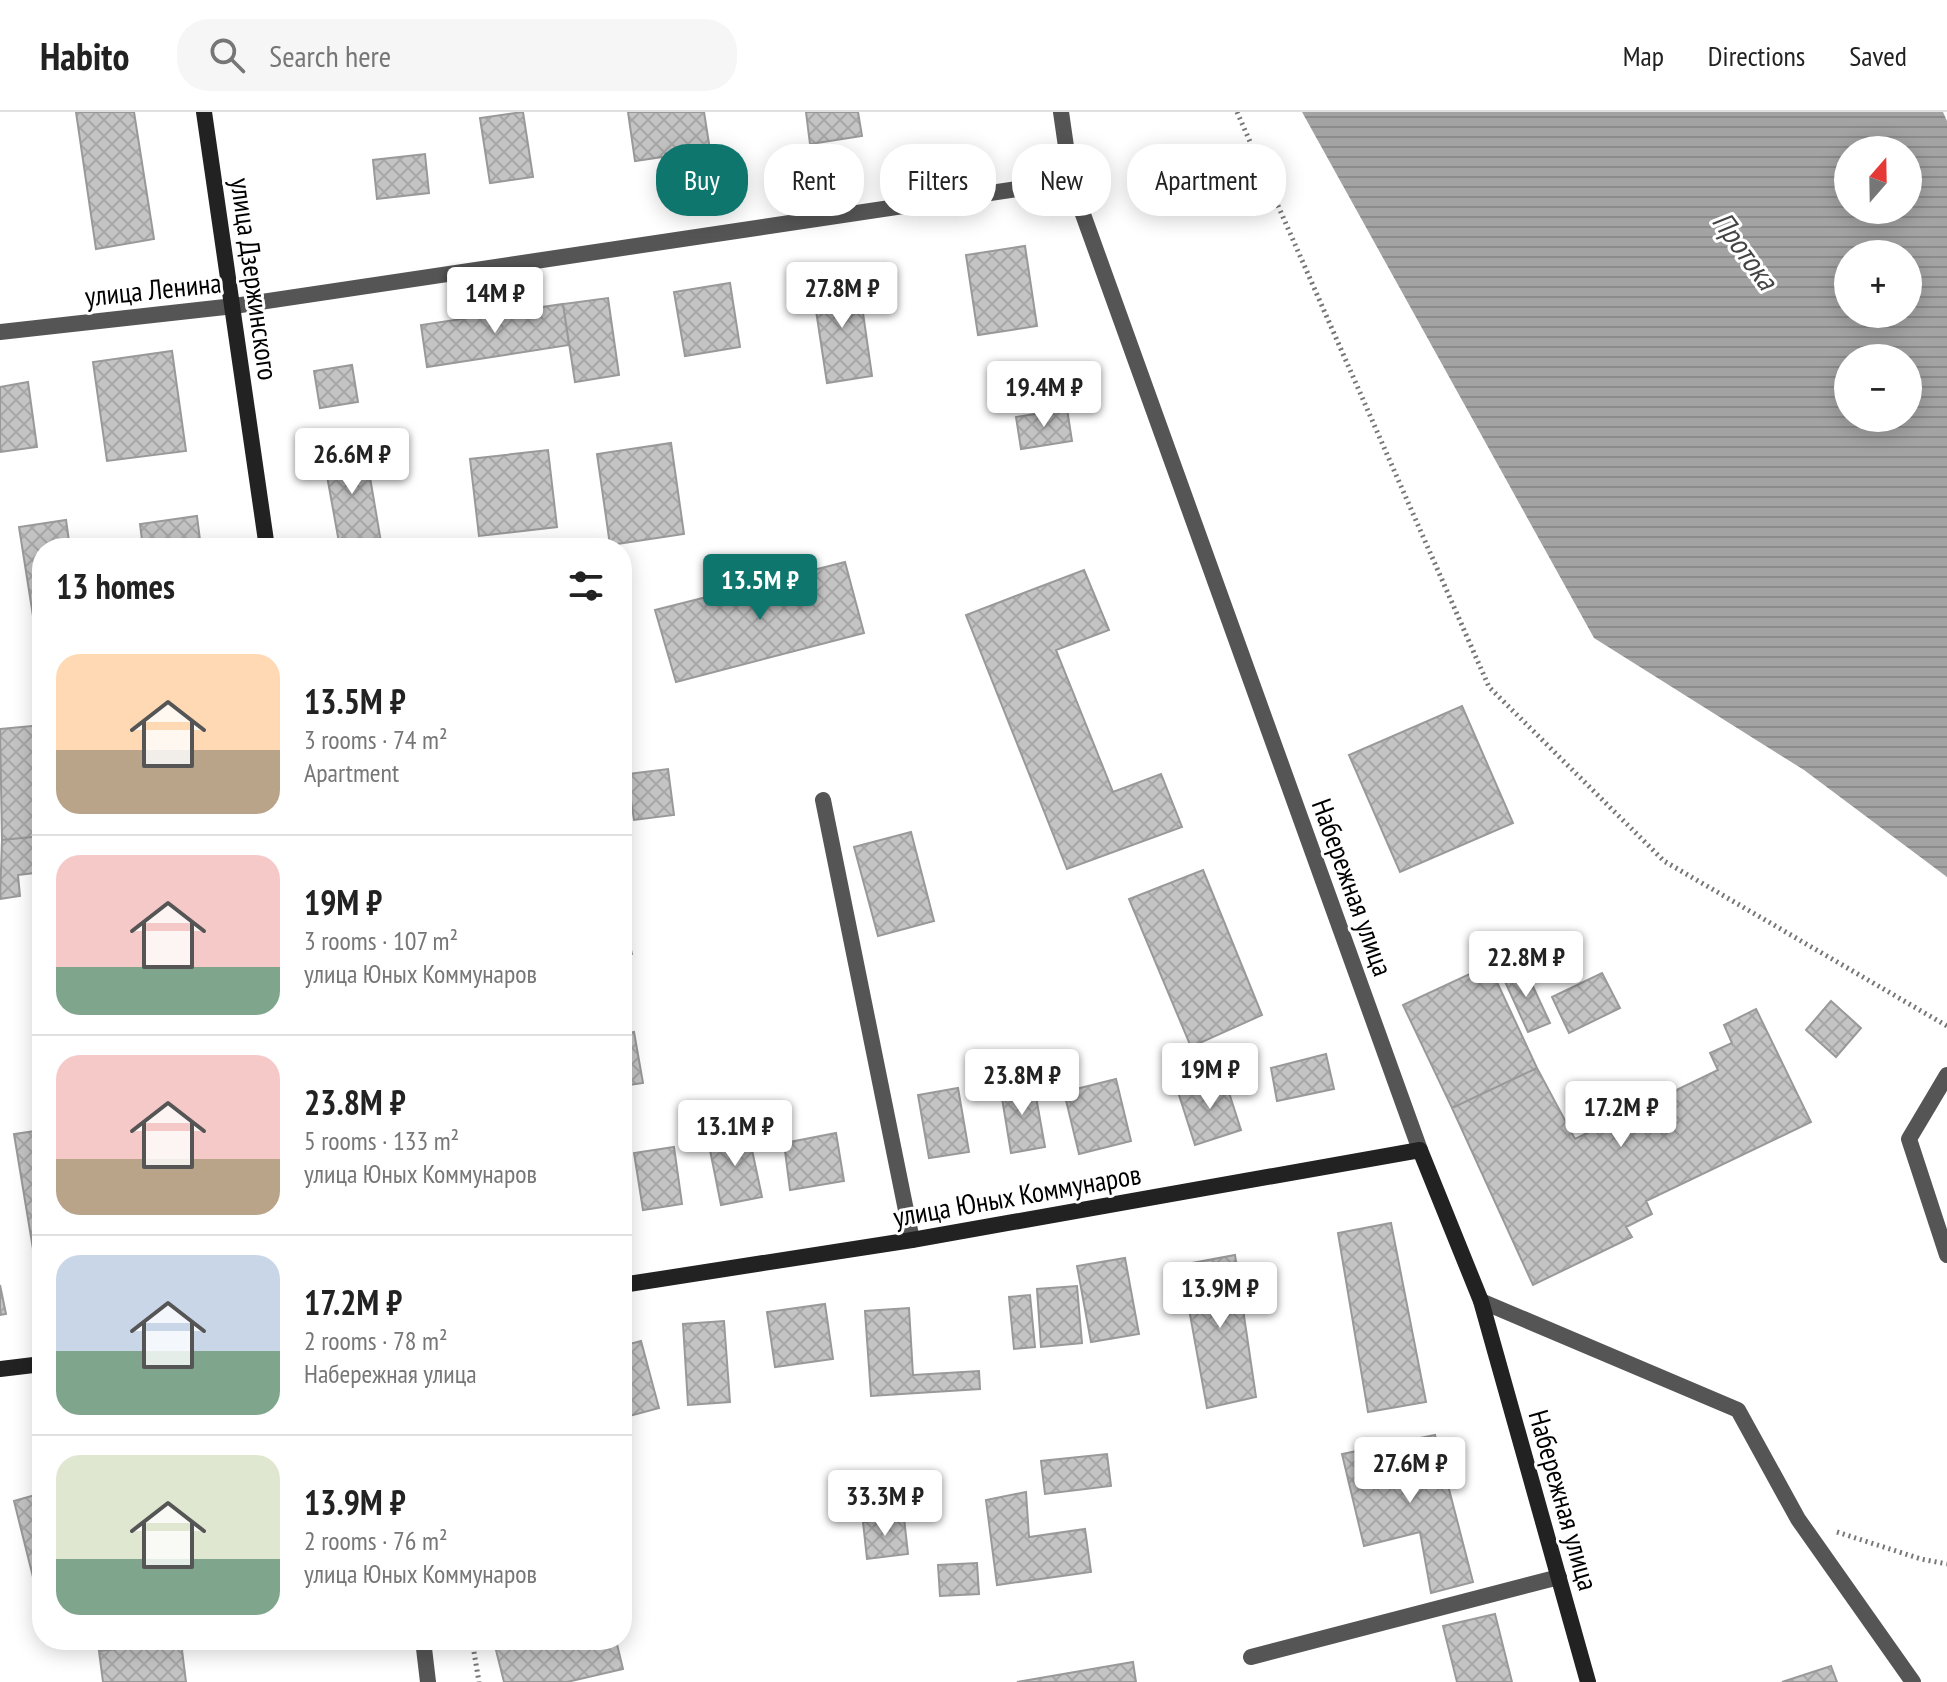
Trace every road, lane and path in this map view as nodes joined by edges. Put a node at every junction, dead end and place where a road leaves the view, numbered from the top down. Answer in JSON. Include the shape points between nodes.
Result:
{"nodes":[{"id":1,"x":204,"y":112,"type":"edge"},
{"id":2,"x":1061,"y":112,"type":"edge"},
{"id":3,"x":1237,"y":112,"type":"edge"},
{"id":4,"x":1066,"y":144,"type":"edge"},
{"id":5,"x":1012,"y":190,"type":"edge"},
{"id":6,"x":1084,"y":216,"type":"edge"},
{"id":7,"x":234,"y":306,"type":"junction"},
{"id":8,"x":0,"y":332,"type":"edge"},
{"id":9,"x":266,"y":538,"type":"edge"},
{"id":10,"x":823,"y":800,"type":"dead end"},
{"id":11,"x":1947,"y":1026,"type":"edge"},
{"id":12,"x":1947,"y":1075,"type":"edge"},
{"id":13,"x":1420,"y":1150,"type":"junction"},
{"id":14,"x":912,"y":1240,"type":"junction"},
{"id":15,"x":1947,"y":1255,"type":"edge"},
{"id":16,"x":632,"y":1283,"type":"edge"},
{"id":17,"x":1481,"y":1301,"type":"junction"},
{"id":18,"x":32,"y":1365,"type":"edge"},
{"id":19,"x":0,"y":1369,"type":"edge"},
{"id":20,"x":1798,"y":1519,"type":"junction"},
{"id":21,"x":1947,"y":1564,"type":"edge"},
{"id":22,"x":1559,"y":1577,"type":"junction"},
{"id":23,"x":424,"y":1650,"type":"edge"},
{"id":24,"x":474,"y":1650,"type":"edge"},
{"id":25,"x":1251,"y":1657,"type":"dead end"},
{"id":26,"x":428,"y":1682,"type":"edge"},
{"id":27,"x":479,"y":1682,"type":"edge"},
{"id":28,"x":1588,"y":1682,"type":"edge"},
{"id":29,"x":1913,"y":1682,"type":"edge"}],
"edges":[{"from":1,"to":7,"type":"street","name":"улица Дзержинского"},
{"from":2,"to":4,"type":"street","name":"Набережная улица"},
{"from":3,"to":11,"type":"path","via":[[1489,687],[1664,861]]},
{"from":5,"to":7,"type":"street","name":"улица Ленина"},
{"from":6,"to":13,"type":"street","name":"Набережная улица"},
{"from":7,"to":8,"type":"street","name":"улица Ленина"},
{"from":7,"to":9,"type":"street","name":"улица Дзержинского"},
{"from":10,"to":14,"type":"street"},
{"from":12,"to":15,"type":"street","via":[[1909,1139]]},
{"from":13,"to":14,"type":"street","name":"улица Юных Коммунаров"},
{"from":13,"to":17,"type":"street","name":"Набережная улица"},
{"from":14,"to":16,"type":"street","name":"улица Юных Коммунаров"},
{"from":17,"to":20,"type":"street","via":[[1738,1410]]},
{"from":17,"to":22,"type":"street","name":"Набережная улица"},
{"from":18,"to":19,"type":"street"},
{"from":20,"to":21,"type":"path"},
{"from":20,"to":29,"type":"street"},
{"from":22,"to":25,"type":"street"},
{"from":22,"to":28,"type":"street","name":"Набережная улица"},
{"from":23,"to":26,"type":"street"},
{"from":24,"to":27,"type":"path"}]}
